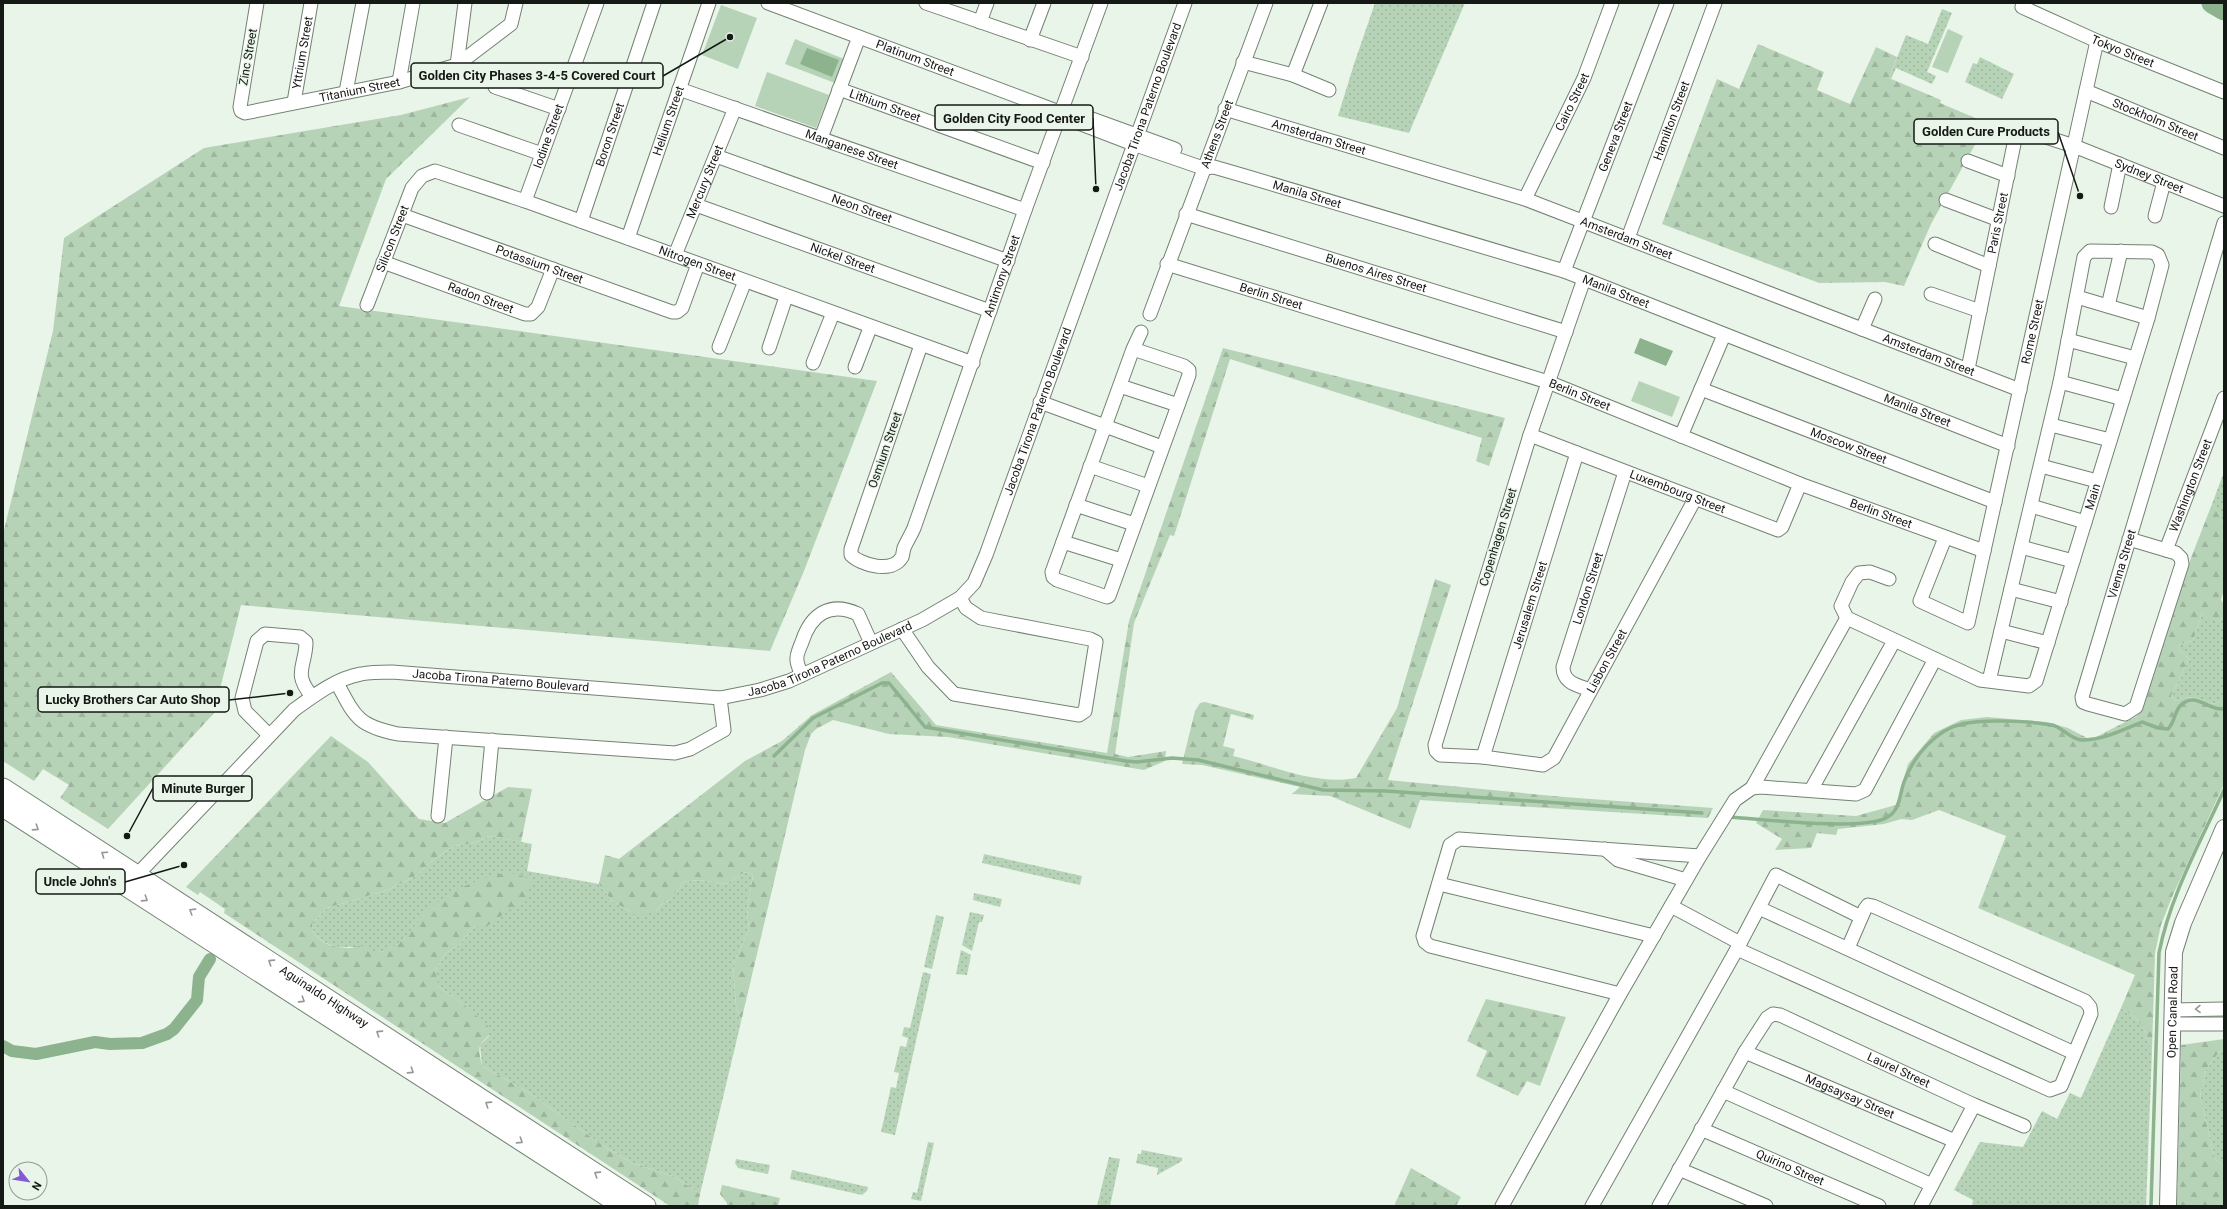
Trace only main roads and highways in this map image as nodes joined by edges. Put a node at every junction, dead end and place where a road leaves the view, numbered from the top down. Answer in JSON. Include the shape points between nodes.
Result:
{"nodes":[{"id":1,"x":3,"y":788,"type":"edge"},
{"id":2,"x":3,"y":807,"type":"edge"},
{"id":3,"x":2224,"y":828,"type":"edge"},
{"id":4,"x":622,"y":1206,"type":"edge"},
{"id":5,"x":646,"y":1206,"type":"edge"},
{"id":6,"x":2168,"y":1206,"type":"edge"}],
"edges":[{"from":5,"to":1,"type":"highway","name":"Aguinaldo Highway","one_way":true},
{"from":2,"to":4,"type":"highway","name":"Aguinaldo Highway","one_way":true},
{"from":3,"to":6,"type":"main road","name":"Open Canal Road","via":[[2177,942],[2173,969]]}]}
